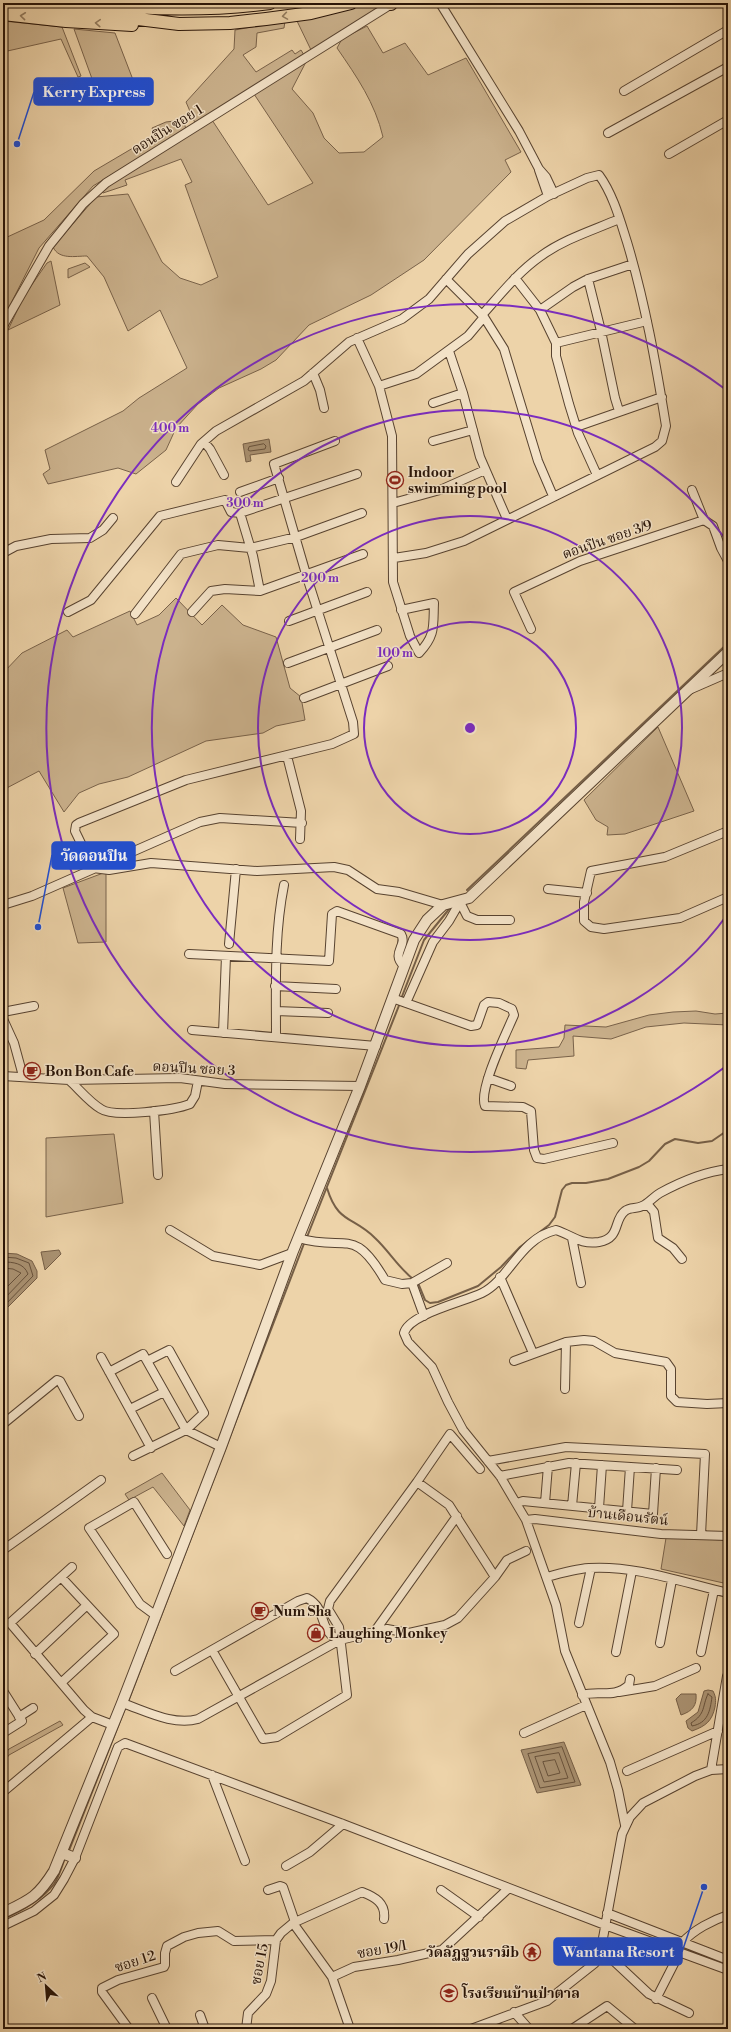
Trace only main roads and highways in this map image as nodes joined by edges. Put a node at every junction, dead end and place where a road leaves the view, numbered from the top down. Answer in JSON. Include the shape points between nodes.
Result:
{"nodes":[{"id":1,"x":7,"y":3,"type":"edge"},
{"id":2,"x":88,"y":3,"type":"edge"},
{"id":3,"x":146,"y":3,"type":"edge"},
{"id":4,"x":270,"y":3,"type":"edge"},
{"id":5,"x":351,"y":3,"type":"edge"},
{"id":6,"x":172,"y":9,"type":"junction"},
{"id":7,"x":3,"y":14,"type":"edge"},
{"id":8,"x":179,"y":24,"type":"junction"}],
"edges":[{"from":1,"to":8,"type":"main road"},
{"from":2,"to":6,"type":"main road"},
{"from":3,"to":6,"type":"main road"},
{"from":4,"to":6,"type":"main road"},
{"from":5,"to":8,"type":"main road","one_way":true,"via":[[266,19]]},
{"from":8,"to":7,"type":"main road","one_way":true,"via":[[108,24]]}]}
